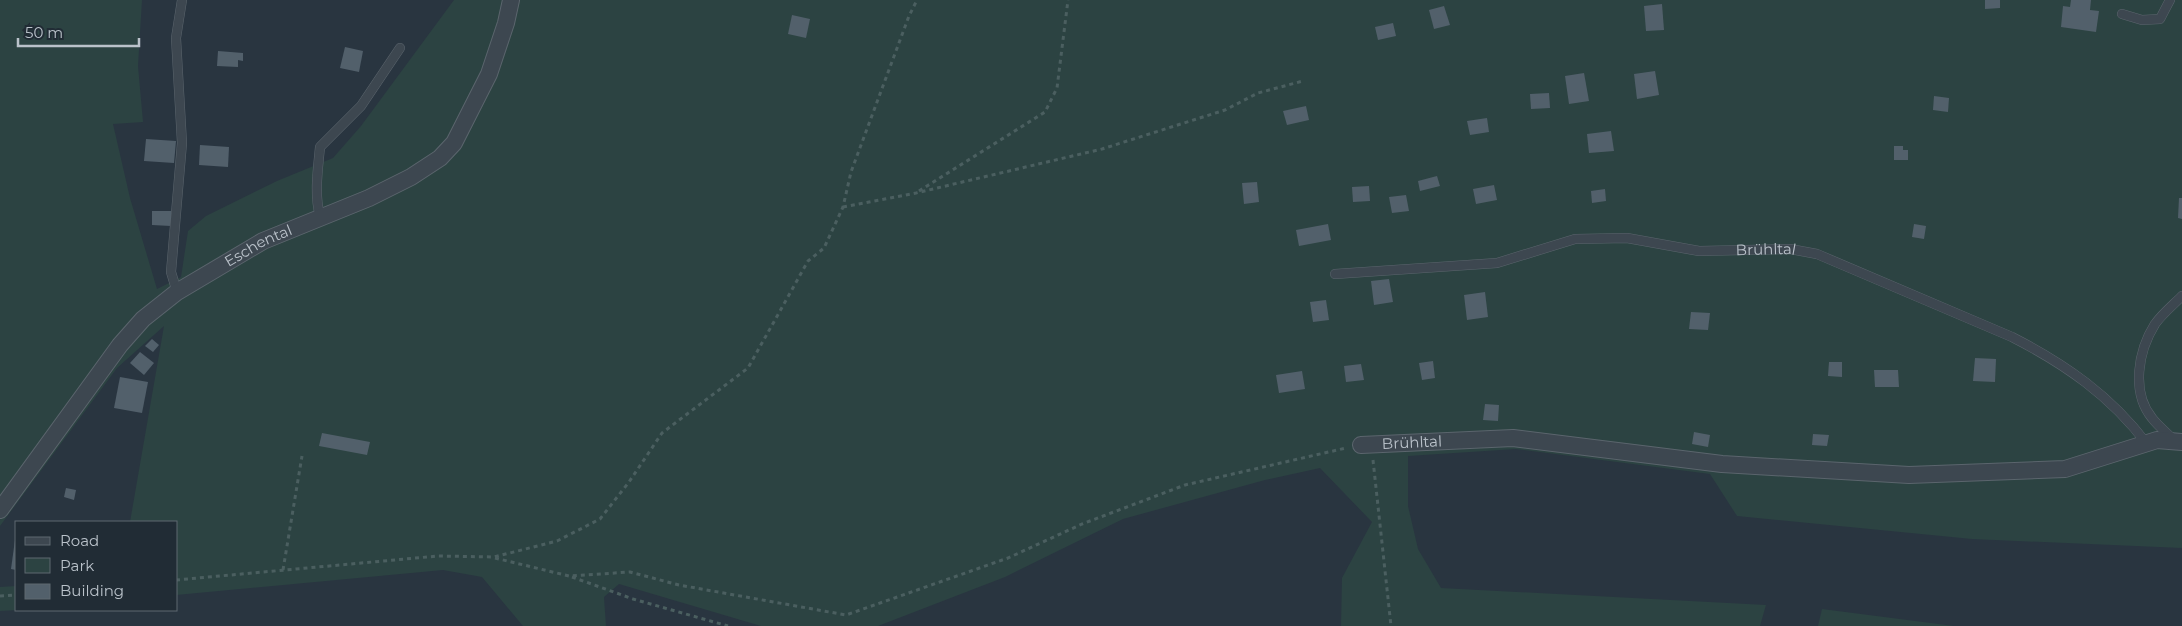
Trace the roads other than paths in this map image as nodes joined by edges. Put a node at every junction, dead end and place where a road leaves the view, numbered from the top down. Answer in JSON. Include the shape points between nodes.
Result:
{"nodes":[{"id":1,"x":182,"y":0,"type":"edge"},
{"id":2,"x":511,"y":0,"type":"edge"},
{"id":3,"x":2170,"y":0,"type":"edge"},
{"id":4,"x":2122,"y":14,"type":"dead end"},
{"id":5,"x":400,"y":48,"type":"dead end"},
{"id":6,"x":320,"y":216,"type":"junction"},
{"id":7,"x":1335,"y":274,"type":"dead end"},
{"id":8,"x":177,"y":292,"type":"junction"},
{"id":9,"x":2182,"y":296,"type":"edge"},
{"id":10,"x":2179,"y":442,"type":"edge"},
{"id":11,"x":1366,"y":444,"type":"road end"},
{"id":12,"x":2147,"y":444,"type":"junction"},
{"id":13,"x":0,"y":510,"type":"edge"}],
"edges":[{"from":1,"to":8,"type":"lane","via":[[176,38],[182,143],[171,272]]},
{"from":2,"to":6,"type":"street","name":"Eschental","via":[[498,51],[454,143],[440,158],[411,176],[369,198]]},
{"from":3,"to":4,"type":"lane","via":[[2160,19],[2142,20]]},
{"from":5,"to":6,"type":"lane","via":[[361,106],[320,147],[317,206]]},
{"from":6,"to":8,"type":"street","name":"Eschental","via":[[263,241]]},
{"from":7,"to":12,"type":"lane","name":"Brühltal","via":[[1497,263],[1575,239],[1627,238],[1699,251],[1790,249],[1818,254],[2043,352],[2100,392],[2128,419]]},
{"from":8,"to":13,"type":"street","name":"Eschental","via":[[143,319],[120,345]]},
{"from":9,"to":10,"type":"lane","name":"Brühltal","via":[[2156,324],[2145,346],[2138,375],[2138,393],[2151,418]]},
{"from":10,"to":12,"type":"street","name":"Brühltal","via":[[2157,440]]},
{"from":11,"to":12,"type":"street","name":"Brühltal","via":[[1513,438],[1722,464],[1909,476],[2065,469]]}]}
